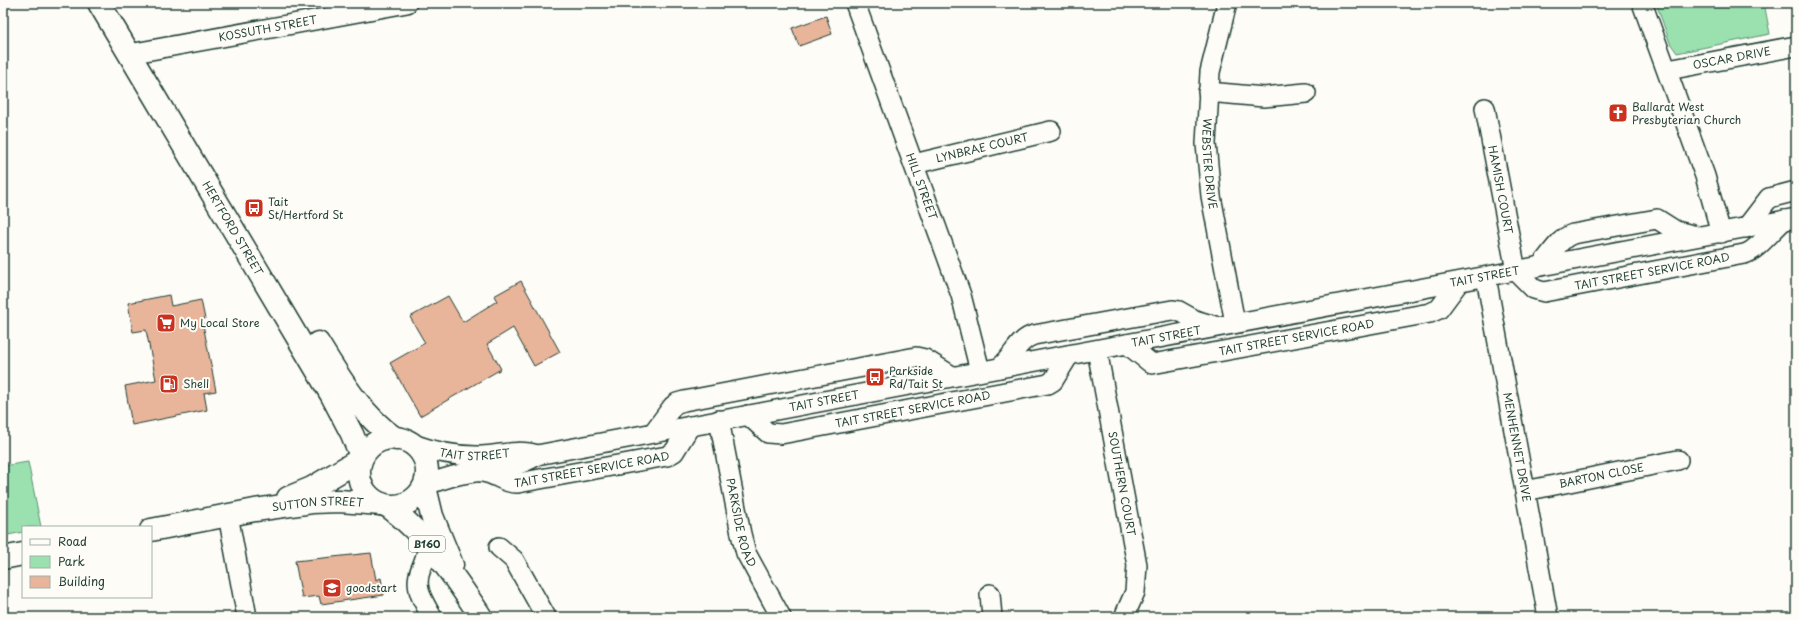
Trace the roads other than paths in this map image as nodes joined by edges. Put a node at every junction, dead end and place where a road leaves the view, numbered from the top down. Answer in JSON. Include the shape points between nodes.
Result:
{"nodes":[{"id":1,"x":99,"y":3,"type":"edge"},
{"id":2,"x":116,"y":3,"type":"edge"},
{"id":3,"x":407,"y":3,"type":"edge"},
{"id":4,"x":855,"y":3,"type":"edge"},
{"id":5,"x":1227,"y":3,"type":"edge"},
{"id":6,"x":1642,"y":3,"type":"edge"},
{"id":7,"x":1796,"y":46,"type":"edge"},
{"id":8,"x":136,"y":53,"type":"junction"},
{"id":9,"x":1668,"y":70,"type":"junction"},
{"id":10,"x":1208,"y":92,"type":"junction"},
{"id":11,"x":1306,"y":93,"type":"dead end"},
{"id":12,"x":1485,"y":108,"type":"dead end"},
{"id":13,"x":1051,"y":131,"type":"dead end"},
{"id":14,"x":914,"y":164,"type":"junction"},
{"id":15,"x":1796,"y":191,"type":"edge"},
{"id":16,"x":1790,"y":219,"type":"edge"},
{"id":17,"x":1746,"y":228,"type":"junction"},
{"id":18,"x":1721,"y":232,"type":"junction"},
{"id":19,"x":1700,"y":236,"type":"junction"},
{"id":20,"x":1540,"y":266,"type":"junction"},
{"id":21,"x":1516,"y":271,"type":"junction"},
{"id":22,"x":1486,"y":277,"type":"junction"},
{"id":23,"x":1459,"y":282,"type":"junction"},
{"id":24,"x":1227,"y":325,"type":"junction"},
{"id":25,"x":1127,"y":344,"type":"junction"},
{"id":26,"x":1097,"y":350,"type":"junction"},
{"id":27,"x":1069,"y":355,"type":"junction"},
{"id":28,"x":999,"y":368,"type":"junction"},
{"id":29,"x":980,"y":371,"type":"junction"},
{"id":30,"x":952,"y":376,"type":"junction"},
{"id":31,"x":748,"y":415,"type":"junction"},
{"id":32,"x":719,"y":420,"type":"junction"},
{"id":33,"x":690,"y":426,"type":"junction"},
{"id":34,"x":653,"y":433,"type":"junction"},
{"id":35,"x":404,"y":441,"type":"junction"},
{"id":36,"x":537,"y":455,"type":"junction"},
{"id":37,"x":360,"y":458,"type":"junction"},
{"id":38,"x":1678,"y":460,"type":"dead end"},
{"id":39,"x":481,"y":472,"type":"junction"},
{"id":40,"x":425,"y":486,"type":"junction"},
{"id":41,"x":1525,"y":491,"type":"junction"},
{"id":42,"x":384,"y":505,"type":"junction"},
{"id":43,"x":255,"y":510,"type":"junction"},
{"id":44,"x":228,"y":515,"type":"junction"},
{"id":45,"x":152,"y":530,"type":"edge"},
{"id":46,"x":427,"y":545,"type":"junction"},
{"id":47,"x":499,"y":547,"type":"dead end"},
{"id":48,"x":22,"y":554,"type":"edge"},
{"id":49,"x":3,"y":558,"type":"edge"},
{"id":50,"x":461,"y":586,"type":"junction"},
{"id":51,"x":990,"y":594,"type":"dead end"},
{"id":52,"x":247,"y":617,"type":"edge"},
{"id":53,"x":432,"y":617,"type":"edge"},
{"id":54,"x":481,"y":617,"type":"edge"},
{"id":55,"x":546,"y":617,"type":"edge"},
{"id":56,"x":781,"y":617,"type":"edge"},
{"id":57,"x":992,"y":617,"type":"edge"},
{"id":58,"x":1124,"y":617,"type":"edge"},
{"id":59,"x":1548,"y":617,"type":"edge"}],
"edges":[{"from":1,"to":8,"type":"main road","name":"HERTFORD STREET","number":"B160"},
{"from":2,"to":8,"type":"main road","name":"HERTFORD STREET","number":"B160"},
{"from":3,"to":8,"type":"street","name":"KOSSUTH STREET"},
{"from":4,"to":14,"type":"street","name":"HILL STREET"},
{"from":5,"to":10,"type":"street","name":"WEBSTER DRIVE","via":[[1213,58]]},
{"from":6,"to":9,"type":"street"},
{"from":7,"to":9,"type":"street","name":"OSCAR DRIVE"},
{"from":8,"to":35,"type":"main road","name":"HERTFORD STREET","number":"B160","via":[[348,390],[372,419]]},
{"from":8,"to":37,"type":"main road","name":"HERTFORD STREET","number":"B160","via":[[332,394],[350,430]]},
{"from":9,"to":18,"type":"street","via":[[1705,176]]},
{"from":10,"to":11,"type":"street","via":[[1264,97]]},
{"from":10,"to":24,"type":"street","name":"WEBSTER DRIVE","via":[[1206,144]]},
{"from":12,"to":21,"type":"street","name":"HAMISH COURT"},
{"from":13,"to":14,"type":"street","name":"LYNBRAE COURT"},
{"from":14,"to":29,"type":"street","name":"HILL STREET","via":[[961,295]]},
{"from":15,"to":17,"type":"street","via":[[1770,198]]},
{"from":16,"to":17,"type":"street","name":"TAIT STREET"},
{"from":16,"to":21,"type":"street","name":"TAIT STREET SERVICE ROAD","via":[[1770,232],[1754,250],[1736,256],[1544,292],[1534,290]]},
{"from":17,"to":18,"type":"street","name":"TAIT STREET"},
{"from":18,"to":19,"type":"street","name":"TAIT STREET"},
{"from":19,"to":20,"type":"street","name":"TAIT STREET"},
{"from":19,"to":20,"type":"street","via":[[1676,231],[1657,219],[1573,234],[1563,238]]},
{"from":20,"to":21,"type":"street","name":"TAIT STREET"},
{"from":21,"to":22,"type":"street","name":"TAIT STREET"},
{"from":22,"to":23,"type":"street","name":"TAIT STREET"},
{"from":22,"to":41,"type":"street","name":"MENHENNET DRIVE"},
{"from":23,"to":24,"type":"street","name":"TAIT STREET"},
{"from":23,"to":25,"type":"street","name":"TAIT STREET SERVICE ROAD","via":[[1439,309],[1430,313],[1152,364]]},
{"from":24,"to":25,"type":"street","name":"TAIT STREET"},
{"from":24,"to":28,"type":"street","via":[[1195,320],[1174,309],[1034,335],[1025,339]]},
{"from":25,"to":26,"type":"street","name":"TAIT STREET"},
{"from":26,"to":27,"type":"street","name":"TAIT STREET"},
{"from":26,"to":58,"type":"street","name":"SOUTHERN COURT","via":[[1137,565],[1135,592]]},
{"from":27,"to":28,"type":"street","name":"TAIT STREET"},
{"from":27,"to":31,"type":"street","name":"TAIT STREET SERVICE ROAD","via":[[1048,384],[796,432],[770,434]]},
{"from":28,"to":29,"type":"street","name":"TAIT STREET"},
{"from":29,"to":30,"type":"street","name":"TAIT STREET"},
{"from":30,"to":31,"type":"street","name":"TAIT STREET"},
{"from":30,"to":34,"type":"street","name":"TAIT STREET SERVICE ROAD","via":[[927,360],[916,358],[692,399],[675,404]]},
{"from":31,"to":32,"type":"street","name":"TAIT STREET"},
{"from":32,"to":33,"type":"street","name":"TAIT STREET"},
{"from":32,"to":56,"type":"street","name":"PARKSIDE ROAD","via":[[746,553]]},
{"from":33,"to":34,"type":"street","name":"TAIT STREET"},
{"from":33,"to":39,"type":"street","name":"TAIT STREET SERVICE ROAD","via":[[674,452],[667,456],[518,483],[510,483],[491,473]]},
{"from":34,"to":36,"type":"street","name":"TAIT STREET"},
{"from":35,"to":36,"type":"street","name":"TAIT STREET","via":[[456,455],[488,456],[523,451]]},
{"from":35,"to":37,"type":"main road","via":[[387,439],[373,444]]},
{"from":35,"to":40,"type":"main road","number":"B160","via":[[419,451],[426,464]]},
{"from":36,"to":39,"type":"street","name":"TAIT STREET","via":[[519,464]]},
{"from":37,"to":42,"type":"main road","number":"B160","via":[[358,472],[362,489],[374,501]]},
{"from":37,"to":43,"type":"main road","name":"SUTTON STREET","via":[[312,488]]},
{"from":38,"to":41,"type":"street","name":"BARTON CLOSE"},
{"from":39,"to":40,"type":"street","name":"TAIT STREET","via":[[453,476]]},
{"from":40,"to":42,"type":"main road","via":[[409,503]]},
{"from":40,"to":50,"type":"main road","number":"B160","via":[[432,516]]},
{"from":41,"to":59,"type":"street","name":"MENHENNET DRIVE"},
{"from":42,"to":43,"type":"main road","name":"SUTTON STREET","via":[[326,501]]},
{"from":42,"to":46,"type":"main road","number":"B160","via":[[402,517]]},
{"from":43,"to":44,"type":"main road","name":"SUTTON STREET"},
{"from":44,"to":45,"type":"main road","name":"SUTTON STREET"},
{"from":44,"to":52,"type":"street"},
{"from":46,"to":50,"type":"main road","number":"B160"},
{"from":46,"to":53,"type":"street","via":[[427,555],[418,577],[418,587]]},
{"from":47,"to":55,"type":"street","via":[[514,560]]},
{"from":48,"to":49,"type":"main road"},
{"from":50,"to":54,"type":"main road","number":"B160"},
{"from":51,"to":57,"type":"street"}]}
